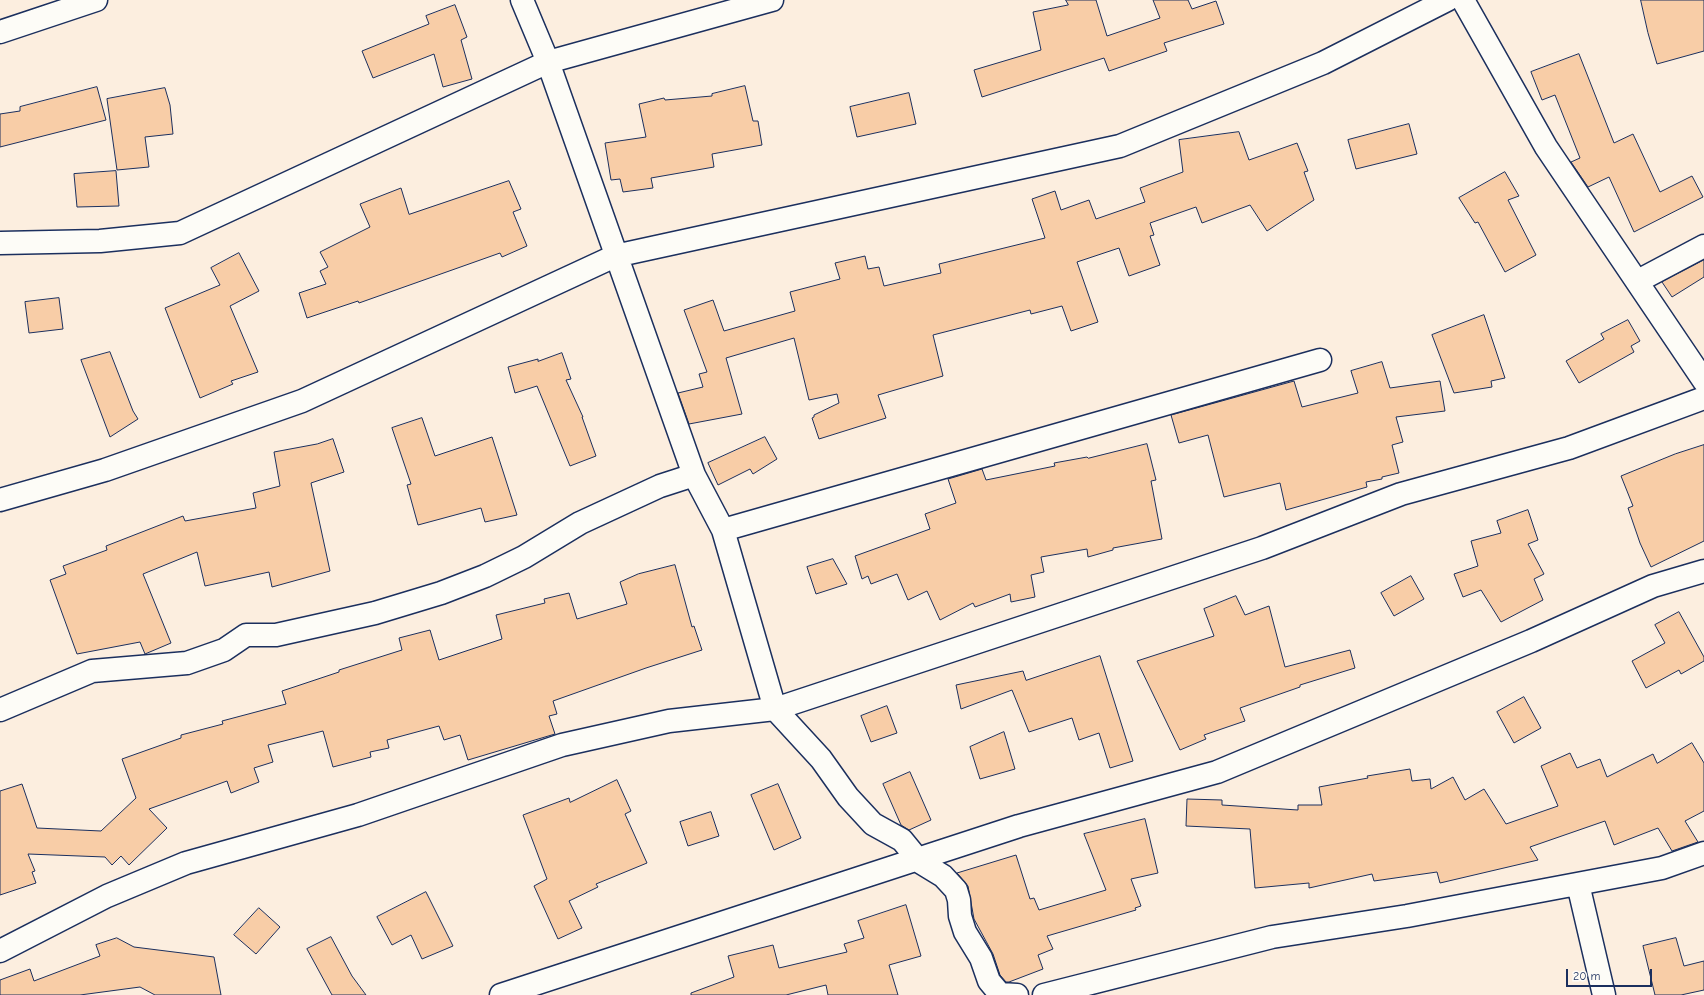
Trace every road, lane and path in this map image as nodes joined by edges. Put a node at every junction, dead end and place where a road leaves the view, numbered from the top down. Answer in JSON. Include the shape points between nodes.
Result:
{"nodes":[{"id":1,"x":96,"y":0,"type":"edge"},
{"id":2,"x":522,"y":0,"type":"edge"},
{"id":3,"x":772,"y":0,"type":"edge"},
{"id":4,"x":1447,"y":0,"type":"edge"},
{"id":5,"x":1463,"y":0,"type":"edge"},
{"id":6,"x":0,"y":32,"type":"edge"},
{"id":7,"x":548,"y":62,"type":"junction"},
{"id":8,"x":0,"y":243,"type":"edge"},
{"id":9,"x":1704,"y":246,"type":"edge"},
{"id":10,"x":615,"y":256,"type":"junction"},
{"id":11,"x":1638,"y":281,"type":"junction"},
{"id":12,"x":1320,"y":360,"type":"dead end"},
{"id":13,"x":1704,"y":381,"type":"edge"},
{"id":14,"x":1704,"y":398,"type":"edge"},
{"id":15,"x":694,"y":475,"type":"junction"},
{"id":16,"x":0,"y":500,"type":"edge"},
{"id":17,"x":723,"y":530,"type":"junction"},
{"id":18,"x":1704,"y":571,"type":"edge"},
{"id":19,"x":775,"y":709,"type":"junction"},
{"id":20,"x":0,"y":710,"type":"edge"},
{"id":21,"x":1704,"y":853,"type":"edge"},
{"id":22,"x":916,"y":858,"type":"junction"},
{"id":23,"x":1578,"y":884,"type":"junction"},
{"id":24,"x":0,"y":951,"type":"edge"},
{"id":25,"x":1051,"y":994,"type":"edge"},
{"id":26,"x":501,"y":995,"type":"edge"},
{"id":27,"x":1017,"y":995,"type":"edge"},
{"id":28,"x":1604,"y":995,"type":"edge"}],
"edges":[{"from":1,"to":6,"type":"street"},
{"from":2,"to":7,"type":"street"},
{"from":3,"to":7,"type":"street"},
{"from":4,"to":10,"type":"street","via":[[1323,63],[1120,146]]},
{"from":5,"to":11,"type":"street","via":[[1546,147]]},
{"from":7,"to":8,"type":"street","via":[[180,233],[100,241]]},
{"from":7,"to":10,"type":"street"},
{"from":9,"to":11,"type":"street"},
{"from":10,"to":15,"type":"street"},
{"from":10,"to":16,"type":"street","via":[[302,401],[105,470]]},
{"from":11,"to":13,"type":"street"},
{"from":12,"to":17,"type":"street"},
{"from":14,"to":19,"type":"street","via":[[1569,448],[1401,494],[1262,548]]},
{"from":15,"to":17,"type":"street"},
{"from":15,"to":20,"type":"street","via":[[660,486],[580,523],[524,557],[441,593],[375,613],[276,635],[246,635],[224,650],[186,663],[92,671]]},
{"from":17,"to":19,"type":"street"},
{"from":18,"to":22,"type":"street","via":[[1652,586],[1531,641],[1218,772],[1019,826]]},
{"from":19,"to":22,"type":"street","via":[[821,759],[848,797],[873,824],[902,840]]},
{"from":19,"to":24,"type":"street","via":[[669,721],[562,745],[358,815],[186,863],[107,896]]},
{"from":21,"to":23,"type":"street","via":[[1662,868]]},
{"from":22,"to":26,"type":"street"},
{"from":22,"to":27,"type":"street","via":[[943,876],[956,890],[965,932],[981,958],[989,981],[1000,994]]},
{"from":23,"to":25,"type":"street","via":[[1407,916],[1272,937]]},
{"from":23,"to":28,"type":"street"}]}
